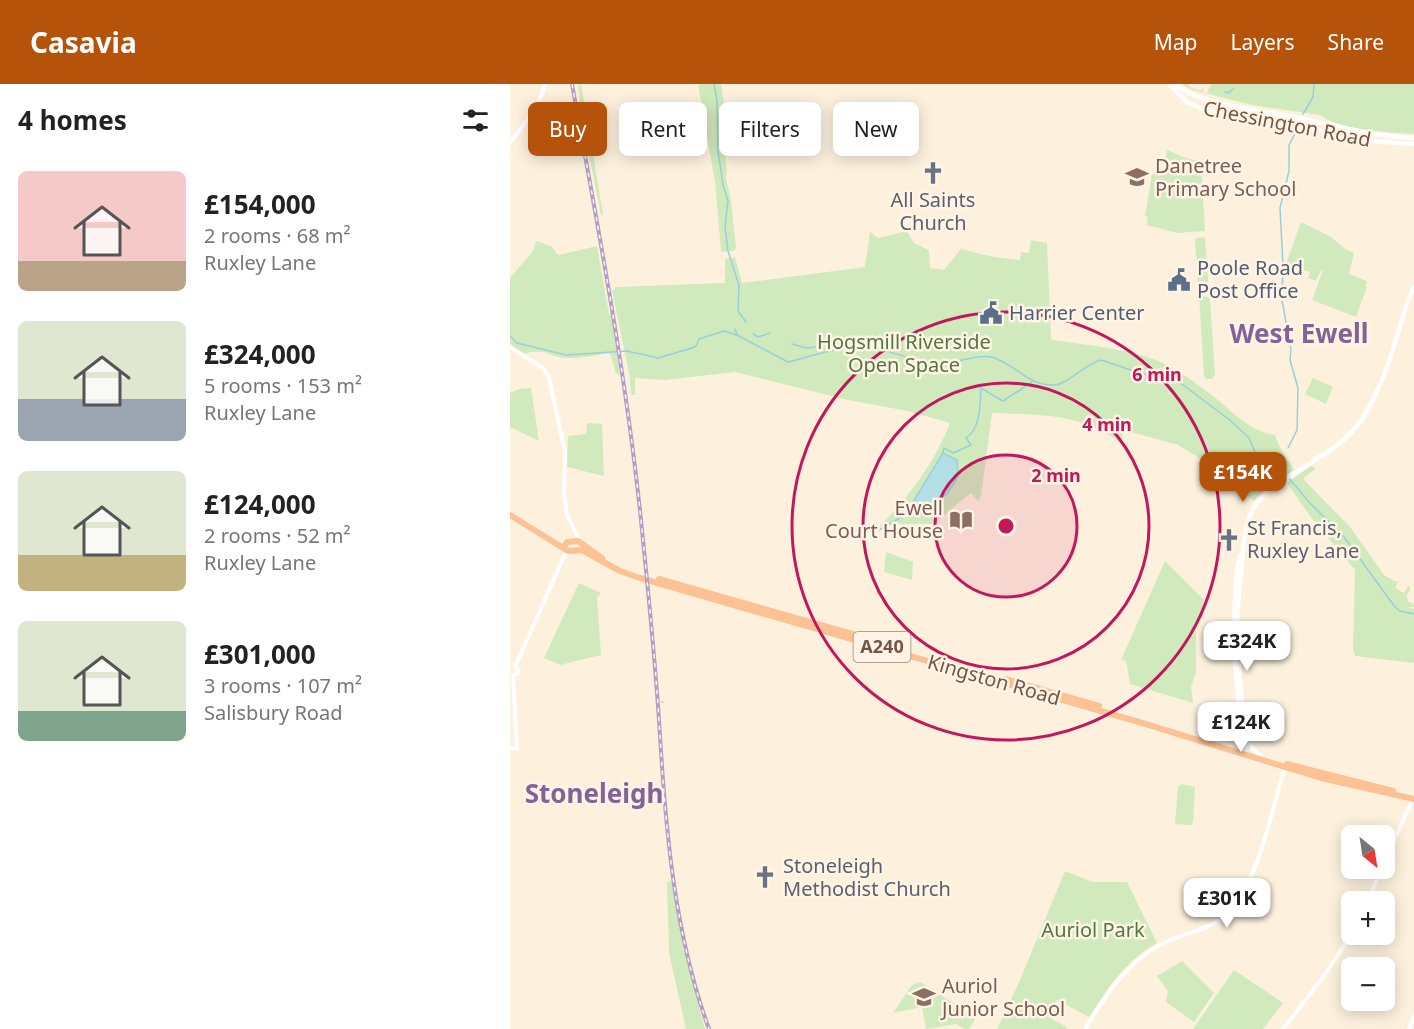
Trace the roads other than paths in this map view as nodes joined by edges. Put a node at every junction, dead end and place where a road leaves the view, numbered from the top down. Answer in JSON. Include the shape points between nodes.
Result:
{"nodes":[{"id":1,"x":545,"y":84,"type":"edge"},
{"id":2,"x":1169,"y":84,"type":"edge"},
{"id":3,"x":1176,"y":84,"type":"edge"},
{"id":4,"x":1414,"y":138,"type":"edge"},
{"id":5,"x":510,"y":142,"type":"edge"},
{"id":6,"x":1414,"y":144,"type":"edge"},
{"id":7,"x":1414,"y":287,"type":"edge"},
{"id":8,"x":510,"y":347,"type":"edge"},
{"id":9,"x":510,"y":510,"type":"edge"},
{"id":10,"x":510,"y":514,"type":"edge"},
{"id":11,"x":575,"y":532,"type":"junction"},
{"id":12,"x":567,"y":545,"type":"junction"},
{"id":13,"x":579,"y":545,"type":"junction"},
{"id":14,"x":1242,"y":549,"type":"junction"},
{"id":15,"x":512,"y":667,"type":"edge"},
{"id":16,"x":512,"y":675,"type":"edge"},
{"id":17,"x":1245,"y":734,"type":"junction"},
{"id":18,"x":510,"y":748,"type":"edge"},
{"id":19,"x":1242,"y":753,"type":"junction"},
{"id":20,"x":1261,"y":756,"type":"junction"},
{"id":21,"x":1285,"y":767,"type":"junction"},
{"id":22,"x":1414,"y":797,"type":"edge"},
{"id":23,"x":1395,"y":839,"type":"edge"},
{"id":24,"x":1345,"y":945,"type":"edge"},
{"id":25,"x":1414,"y":1017,"type":"edge"},
{"id":26,"x":1085,"y":1029,"type":"edge"},
{"id":27,"x":1283,"y":1029,"type":"edge"},
{"id":28,"x":1410,"y":1029,"type":"edge"}],
"edges":[{"from":1,"to":5,"type":"main road","via":[[530,117]]},
{"from":2,"to":6,"type":"main road","name":"Chessington Road","via":[[1187,102],[1218,113],[1303,126],[1358,140]]},
{"from":3,"to":4,"type":"main road","name":"Chessington Road","via":[[1191,94],[1232,105],[1356,132]]},
{"from":7,"to":14,"type":"main road","via":[[1385,370],[1362,418],[1334,446],[1263,496],[1252,509]]},
{"from":8,"to":11,"type":"street","via":[[544,369],[549,378],[565,452],[566,509]]},
{"from":9,"to":12,"type":"highway"},
{"from":10,"to":12,"type":"highway"},
{"from":11,"to":12,"type":"street"},
{"from":11,"to":13,"type":"street"},
{"from":12,"to":13,"type":"highway"},
{"from":12,"to":13,"type":"highway"},
{"from":12,"to":15,"type":"street"},
{"from":13,"to":19,"type":"highway","name":"Kingston Road","number":"A240","via":[[641,574],[1061,694]]},
{"from":14,"to":17,"type":"main road","via":[[1237,634]]},
{"from":14,"to":19,"type":"main road","via":[[1234,616]]},
{"from":15,"to":16,"type":"street","via":[[518,673]]},
{"from":16,"to":18,"type":"street","via":[[517,748]]},
{"from":17,"to":19,"type":"main road"},
{"from":17,"to":20,"type":"main road"},
{"from":19,"to":20,"type":"highway","name":"Kingston Road","number":"A240"},
{"from":19,"to":21,"type":"highway","name":"Kingston Road","number":"A240"},
{"from":20,"to":22,"type":"highway","name":"Kingston Road","number":"A240"},
{"from":21,"to":22,"type":"highway","name":"Kingston Road","number":"A240","via":[[1357,788]]},
{"from":21,"to":26,"type":"street","via":[[1251,880],[1239,902],[1212,925],[1171,940],[1141,958],[1115,984]]},
{"from":22,"to":23,"type":"street"},
{"from":24,"to":27,"type":"street"},
{"from":25,"to":28,"type":"main road"}]}
